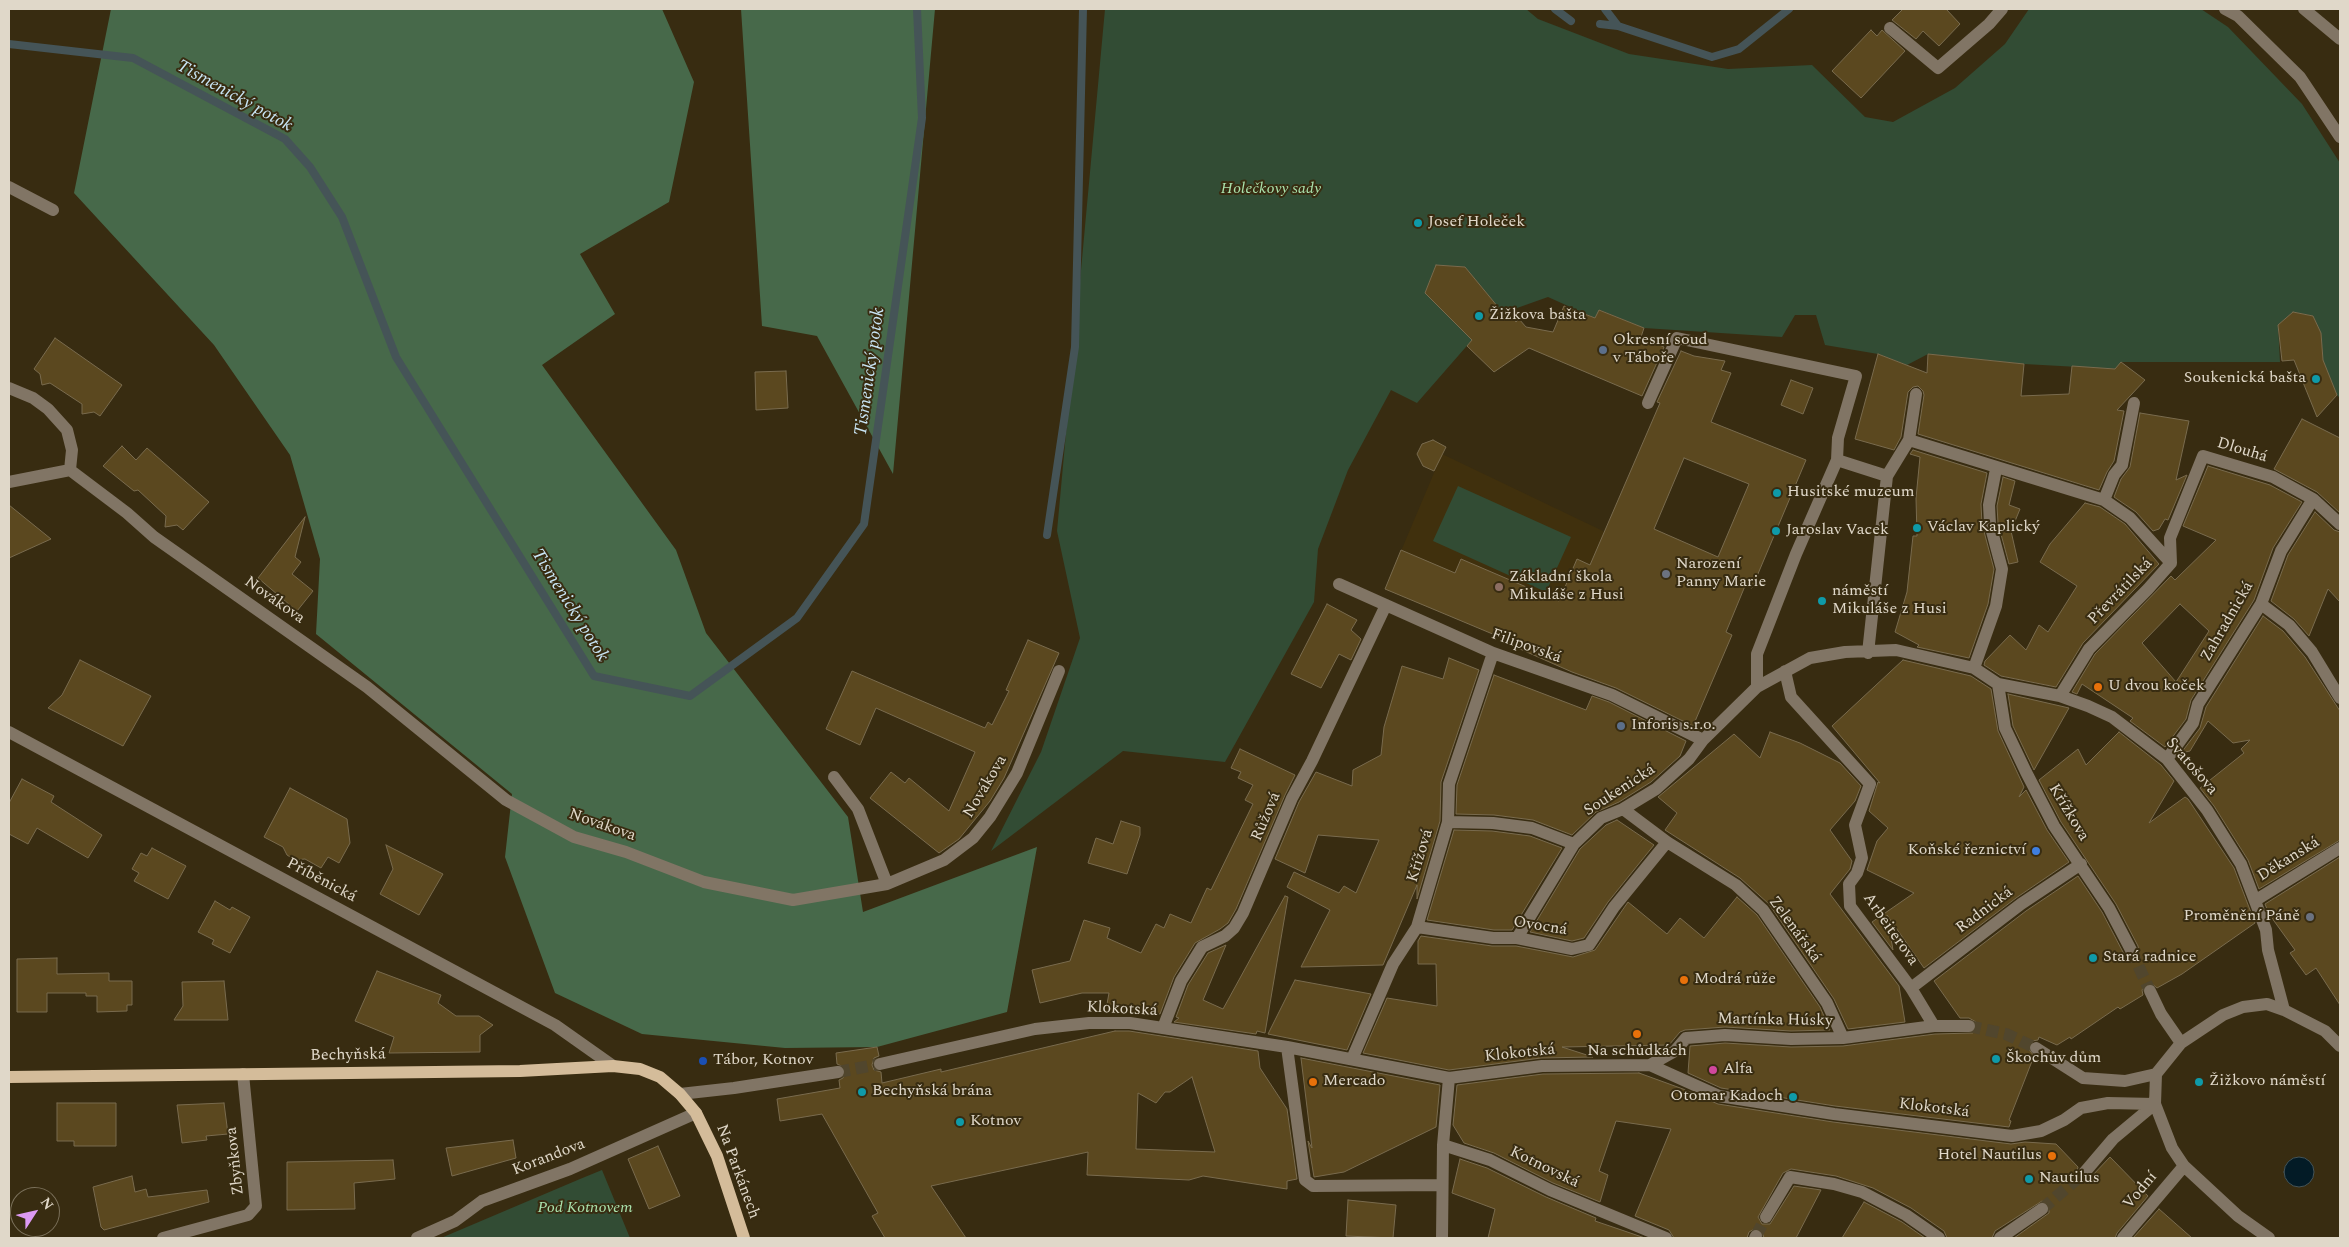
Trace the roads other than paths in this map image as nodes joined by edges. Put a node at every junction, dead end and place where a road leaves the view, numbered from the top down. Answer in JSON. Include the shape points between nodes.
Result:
{"nodes":[{"id":1,"x":2002,"y":9,"type":"edge"},
{"id":2,"x":2225,"y":9,"type":"edge"},
{"id":3,"x":2304,"y":9,"type":"edge"},
{"id":4,"x":1890,"y":28,"type":"dead end"},
{"id":5,"x":2340,"y":38,"type":"edge"},
{"id":6,"x":2340,"y":137,"type":"edge"},
{"id":7,"x":9,"y":187,"type":"edge"},
{"id":8,"x":53,"y":210,"type":"dead end"},
{"id":9,"x":9,"y":388,"type":"edge"},
{"id":10,"x":1916,"y":394,"type":"dead end"},
{"id":11,"x":2134,"y":402,"type":"dead end"},
{"id":12,"x":1648,"y":403,"type":"dead end"},
{"id":13,"x":1909,"y":440,"type":"junction"},
{"id":14,"x":1838,"y":460,"type":"junction"},
{"id":15,"x":1996,"y":468,"type":"junction"},
{"id":16,"x":70,"y":470,"type":"junction"},
{"id":17,"x":1887,"y":476,"type":"junction"},
{"id":18,"x":9,"y":482,"type":"edge"},
{"id":19,"x":2313,"y":499,"type":"junction"},
{"id":20,"x":2104,"y":500,"type":"junction"},
{"id":21,"x":2340,"y":524,"type":"edge"},
{"id":22,"x":2171,"y":563,"type":"junction"},
{"id":23,"x":1339,"y":584,"type":"dead end"},
{"id":24,"x":2261,"y":604,"type":"junction"},
{"id":25,"x":1386,"y":605,"type":"junction"},
{"id":26,"x":1493,"y":653,"type":"junction"},
{"id":27,"x":1868,"y":653,"type":"junction"},
{"id":28,"x":1974,"y":668,"type":"junction"},
{"id":29,"x":1059,"y":671,"type":"dead end"},
{"id":30,"x":1785,"y":671,"type":"junction"},
{"id":31,"x":1998,"y":684,"type":"junction"},
{"id":32,"x":1757,"y":687,"type":"junction"},
{"id":33,"x":2060,"y":696,"type":"junction"},
{"id":34,"x":2340,"y":698,"type":"edge"},
{"id":35,"x":9,"y":732,"type":"edge"},
{"id":36,"x":1703,"y":740,"type":"junction"},
{"id":37,"x":2167,"y":759,"type":"junction"},
{"id":38,"x":834,"y":777,"type":"dead end"},
{"id":39,"x":1623,"y":809,"type":"junction"},
{"id":40,"x":1448,"y":822,"type":"junction"},
{"id":41,"x":1667,"y":842,"type":"junction"},
{"id":42,"x":1574,"y":844,"type":"junction"},
{"id":43,"x":2340,"y":848,"type":"edge"},
{"id":44,"x":2081,"y":864,"type":"junction"},
{"id":45,"x":887,"y":884,"type":"junction"},
{"id":46,"x":2256,"y":900,"type":"junction"},
{"id":47,"x":1417,"y":927,"type":"junction"},
{"id":48,"x":1516,"y":938,"type":"junction"},
{"id":49,"x":2130,"y":950,"type":"tunnel mouth"},
{"id":50,"x":1911,"y":988,"type":"junction"},
{"id":51,"x":2150,"y":991,"type":"tunnel mouth"},
{"id":52,"x":2284,"y":1010,"type":"junction"},
{"id":53,"x":1934,"y":1026,"type":"junction"},
{"id":54,"x":1969,"y":1026,"type":"tunnel mouth"},
{"id":55,"x":1163,"y":1028,"type":"junction"},
{"id":56,"x":1842,"y":1038,"type":"junction"},
{"id":57,"x":2181,"y":1043,"type":"junction"},
{"id":58,"x":2340,"y":1046,"type":"edge"},
{"id":59,"x":1287,"y":1047,"type":"junction"},
{"id":60,"x":2036,"y":1048,"type":"tunnel mouth"},
{"id":61,"x":1352,"y":1059,"type":"junction"},
{"id":62,"x":880,"y":1064,"type":"tunnel mouth"},
{"id":63,"x":1650,"y":1065,"type":"junction"},
{"id":64,"x":613,"y":1066,"type":"junction"},
{"id":65,"x":838,"y":1072,"type":"tunnel mouth"},
{"id":66,"x":243,"y":1074,"type":"junction"},
{"id":67,"x":2156,"y":1074,"type":"junction"},
{"id":68,"x":9,"y":1077,"type":"edge"},
{"id":69,"x":1449,"y":1078,"type":"junction"},
{"id":70,"x":680,"y":1094,"type":"junction"},
{"id":71,"x":2156,"y":1104,"type":"junction"},
{"id":72,"x":696,"y":1113,"type":"junction"},
{"id":73,"x":1443,"y":1145,"type":"junction"},
{"id":74,"x":2184,"y":1166,"type":"junction"},
{"id":75,"x":2084,"y":1173,"type":"tunnel mouth"},
{"id":76,"x":1442,"y":1185,"type":"junction"},
{"id":77,"x":2042,"y":1209,"type":"tunnel mouth"},
{"id":78,"x":1766,"y":1217,"type":"tunnel mouth"},
{"id":79,"x":164,"y":1238,"type":"edge"},
{"id":80,"x":417,"y":1238,"type":"edge"},
{"id":81,"x":744,"y":1238,"type":"edge"},
{"id":82,"x":1442,"y":1238,"type":"edge"},
{"id":83,"x":1666,"y":1238,"type":"edge"},
{"id":84,"x":1939,"y":1238,"type":"edge"},
{"id":85,"x":2000,"y":1238,"type":"edge"},
{"id":86,"x":2124,"y":1238,"type":"edge"},
{"id":87,"x":2269,"y":1238,"type":"edge"}],
"edges":[{"from":1,"to":4,"type":"street","via":[[1938,68]]},
{"from":2,"to":6,"type":"street","via":[[2238,16],[2300,77]]},
{"from":3,"to":5,"type":"street"},
{"from":7,"to":8,"type":"street"},
{"from":9,"to":16,"type":"street","via":[[33,398],[67,430],[72,450]]},
{"from":10,"to":13,"type":"street"},
{"from":11,"to":20,"type":"street","via":[[2122,465],[2114,475]]},
{"from":12,"to":14,"type":"street","via":[[1677,338],[1856,376],[1838,438]]},
{"from":13,"to":15,"type":"street","name":"Převrátilská"},
{"from":13,"to":17,"type":"street"},
{"from":14,"to":17,"type":"street"},
{"from":14,"to":32,"type":"street","via":[[1796,554],[1757,654]]},
{"from":15,"to":20,"type":"street","name":"Převrátilská"},
{"from":15,"to":28,"type":"street","via":[[1989,505],[1990,524],[2002,569],[1996,606]]},
{"from":16,"to":18,"type":"street"},
{"from":16,"to":45,"type":"street","name":"Novákova","via":[[154,537],[367,687],[506,800],[574,837],[626,852],[704,882],[793,900]]},
{"from":17,"to":27,"type":"street"},
{"from":19,"to":21,"type":"street","name":"Dlouhá"},
{"from":19,"to":22,"type":"street","name":"Dlouhá","via":[[2273,477],[2203,456],[2170,538]]},
{"from":19,"to":24,"type":"street","name":"Zahradnická","via":[[2281,551]]},
{"from":20,"to":22,"type":"street","name":"Převrátilská","via":[[2130,518]]},
{"from":22,"to":33,"type":"street","name":"Převrátilská","via":[[2089,649]]},
{"from":23,"to":25,"type":"street","name":"Filipovská"},
{"from":24,"to":34,"type":"street","via":[[2289,625],[2312,652]]},
{"from":24,"to":37,"type":"street","name":"Zahradnická","via":[[2198,704],[2193,723]]},
{"from":25,"to":26,"type":"street","name":"Filipovská"},
{"from":25,"to":55,"type":"street","name":"Růžová","via":[[1292,798],[1243,913],[1225,936],[1202,947],[1181,981]]},
{"from":26,"to":36,"type":"street","name":"Filipovská","via":[[1612,695]]},
{"from":26,"to":40,"type":"street","name":"Křížová","via":[[1449,784]]},
{"from":27,"to":28,"type":"street","name":"Svatošova","via":[[1896,650]]},
{"from":27,"to":30,"type":"street","name":"Svatošova","via":[[1845,652],[1810,658]]},
{"from":28,"to":31,"type":"street","name":"Svatošova"},
{"from":29,"to":45,"type":"street","name":"Novákova","via":[[1017,773],[990,817],[973,838],[944,860]]},
{"from":30,"to":32,"type":"street","name":"Soukenická"},
{"from":30,"to":50,"type":"street","name":"Arbeiterova","via":[[1791,697],[1870,784],[1855,825],[1862,858],[1849,884],[1850,906]]},
{"from":31,"to":33,"type":"street","name":"Svatošova"},
{"from":31,"to":44,"type":"street","name":"Křížkova","via":[[2005,728],[2054,826]]},
{"from":32,"to":36,"type":"street","name":"Soukenická"},
{"from":33,"to":37,"type":"street","name":"Svatošova","via":[[2112,717]]},
{"from":35,"to":64,"type":"street","name":"Příběnická","via":[[555,1025]]},
{"from":36,"to":39,"type":"street","name":"Soukenická","via":[[1689,759],[1656,789]]},
{"from":37,"to":46,"type":"street","name":"Svatošova","via":[[2207,810],[2241,864]]},
{"from":38,"to":45,"type":"street","via":[[858,809]]},
{"from":39,"to":41,"type":"street","name":"Zelenářská"},
{"from":39,"to":42,"type":"street","name":"Soukenická","via":[[1602,818]]},
{"from":40,"to":42,"type":"street","via":[[1532,828]]},
{"from":40,"to":47,"type":"street","name":"Křížová"},
{"from":41,"to":48,"type":"street","name":"Ovocná","via":[[1614,907],[1589,945],[1572,949]]},
{"from":41,"to":56,"type":"street","name":"Zelenářská","via":[[1736,885],[1764,910],[1827,1004]]},
{"from":42,"to":48,"type":"street","name":"Soukenická"},
{"from":43,"to":46,"type":"street","name":"Děkanská"},
{"from":44,"to":49,"type":"street","name":"Křížkova","via":[[2109,908]]},
{"from":44,"to":50,"type":"street","name":"Radnická","via":[[2021,904]]},
{"from":46,"to":52,"type":"street","name":"Svatošova"},
{"from":47,"to":48,"type":"street","name":"Ovocná","via":[[1493,938]]},
{"from":47,"to":61,"type":"street","name":"Křížová","via":[[1393,964]]},
{"from":50,"to":53,"type":"street","name":"Arbeiterova"},
{"from":51,"to":57,"type":"street"},
{"from":52,"to":57,"type":"street","via":[[2267,1004],[2243,1007],[2223,1015]]},
{"from":52,"to":58,"type":"street","via":[[2325,1031]]},
{"from":53,"to":54,"type":"street","name":"Martínka Húsky"},
{"from":53,"to":56,"type":"street","name":"Martínka Húsky"},
{"from":55,"to":59,"type":"street","name":"Klokotská"},
{"from":55,"to":62,"type":"street","name":"Klokotská","via":[[1130,1023],[1035,1028]]},
{"from":56,"to":63,"type":"street","name":"Martínka Húsky","via":[[1725,1035],[1686,1038],[1675,1051]]},
{"from":57,"to":67,"type":"street"},
{"from":59,"to":61,"type":"street","name":"Klokotská"},
{"from":59,"to":76,"type":"street","via":[[1305,1180],[1313,1186]]},
{"from":60,"to":67,"type":"street","via":[[2084,1078],[2125,1081]]},
{"from":61,"to":69,"type":"street","name":"Klokotská"},
{"from":63,"to":69,"type":"street","name":"Klokotská","via":[[1542,1066]]},
{"from":63,"to":71,"type":"street","name":"Klokotská","via":[[1719,1096],[2012,1136],[2041,1131],[2081,1108],[2108,1103]]},
{"from":64,"to":66,"type":"main road","name":"Bechyňská"},
{"from":64,"to":70,"type":"main road","name":"Bechyňská","via":[[650,1072]]},
{"from":65,"to":70,"type":"street"},
{"from":66,"to":68,"type":"main road","name":"Bechyňská"},
{"from":66,"to":79,"type":"street","name":"Zbyňkova","via":[[256,1206],[248,1215]]},
{"from":67,"to":71,"type":"street"},
{"from":69,"to":73,"type":"street"},
{"from":70,"to":72,"type":"main road","name":"Na Parkánech"},
{"from":71,"to":74,"type":"street","via":[[2172,1148]]},
{"from":71,"to":75,"type":"street","via":[[2113,1139]]},
{"from":72,"to":80,"type":"street","name":"Korandova","via":[[570,1169],[482,1201],[455,1221]]},
{"from":72,"to":81,"type":"main road","name":"Na Parkánech","via":[[717,1156]]},
{"from":73,"to":76,"type":"street"},
{"from":73,"to":83,"type":"street","name":"Kotnovská","via":[[1490,1160],[1550,1190]]},
{"from":74,"to":86,"type":"street","name":"Vodní"},
{"from":74,"to":87,"type":"street","via":[[2238,1216]]},
{"from":76,"to":82,"type":"street"},
{"from":77,"to":85,"type":"street"},
{"from":78,"to":84,"type":"street","via":[[1790,1177],[1862,1192],[1906,1214]]}]}
